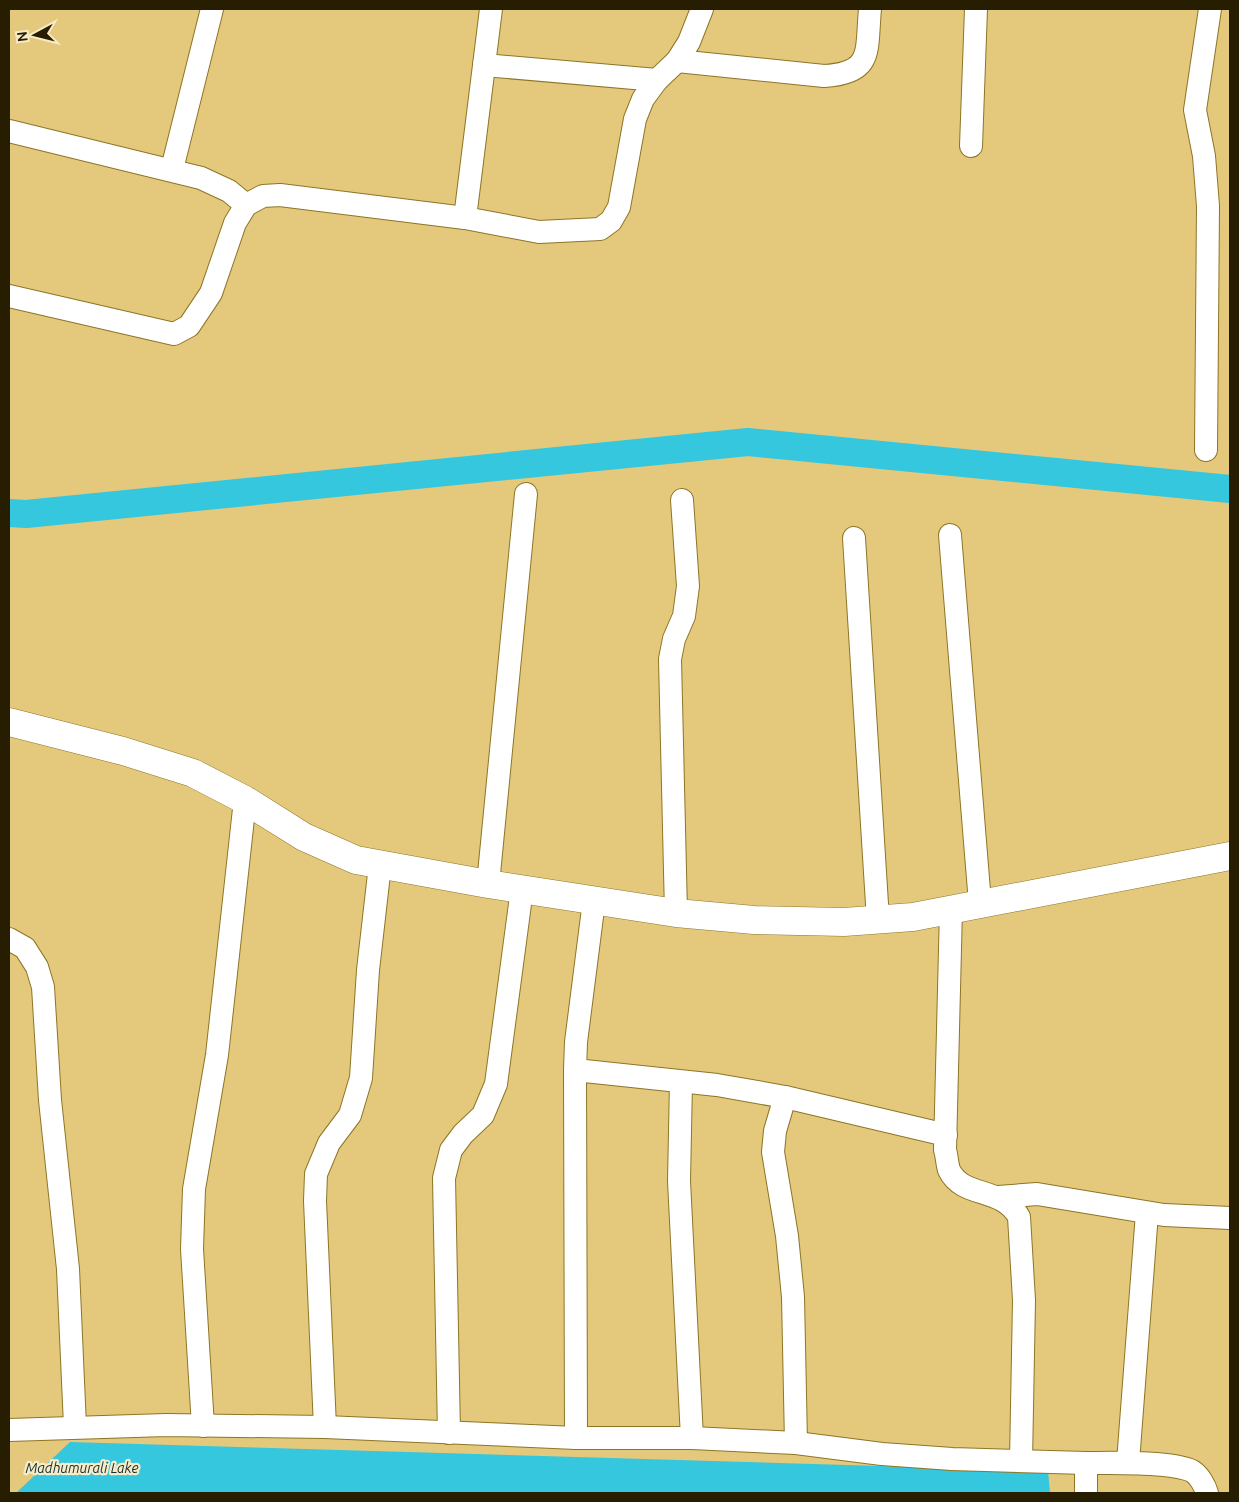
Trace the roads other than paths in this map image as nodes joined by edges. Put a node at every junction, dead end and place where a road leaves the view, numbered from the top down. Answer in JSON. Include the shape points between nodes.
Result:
{"nodes":[{"id":1,"x":212,"y":9,"type":"edge"},
{"id":2,"x":491,"y":9,"type":"edge"},
{"id":3,"x":702,"y":9,"type":"edge"},
{"id":4,"x":870,"y":9,"type":"edge"},
{"id":5,"x":976,"y":9,"type":"edge"},
{"id":6,"x":1210,"y":9,"type":"edge"},
{"id":7,"x":677,"y":61,"type":"junction"},
{"id":8,"x":484,"y":65,"type":"junction"},
{"id":9,"x":657,"y":80,"type":"junction"},
{"id":10,"x":9,"y":132,"type":"edge"},
{"id":11,"x":970,"y":146,"type":"dead end"},
{"id":12,"x":172,"y":169,"type":"junction"},
{"id":13,"x":246,"y":205,"type":"junction"},
{"id":14,"x":465,"y":218,"type":"junction"},
{"id":15,"x":9,"y":296,"type":"edge"},
{"id":16,"x":1206,"y":450,"type":"dead end"},
{"id":17,"x":526,"y":494,"type":"dead end"},
{"id":18,"x":682,"y":500,"type":"dead end"},
{"id":19,"x":950,"y":535,"type":"dead end"},
{"id":20,"x":854,"y":538,"type":"dead end"},
{"id":21,"x":9,"y":722,"type":"edge"},
{"id":22,"x":245,"y":800,"type":"junction"},
{"id":23,"x":1230,"y":856,"type":"edge"},
{"id":24,"x":380,"y":865,"type":"junction"},
{"id":25,"x":488,"y":884,"type":"junction"},
{"id":26,"x":522,"y":889,"type":"junction"},
{"id":27,"x":594,"y":901,"type":"junction"},
{"id":28,"x":980,"y":903,"type":"junction"},
{"id":29,"x":951,"y":910,"type":"junction"},
{"id":30,"x":676,"y":913,"type":"junction"},
{"id":31,"x":878,"y":920,"type":"junction"},
{"id":32,"x":9,"y":939,"type":"edge"},
{"id":33,"x":574,"y":1070,"type":"junction"},
{"id":34,"x":682,"y":1082,"type":"junction"},
{"id":35,"x":785,"y":1097,"type":"junction"},
{"id":36,"x":946,"y":1135,"type":"junction"},
{"id":37,"x":998,"y":1197,"type":"junction"},
{"id":38,"x":1147,"y":1213,"type":"junction"},
{"id":39,"x":1230,"y":1218,"type":"edge"},
{"id":40,"x":75,"y":1426,"type":"junction"},
{"id":41,"x":203,"y":1426,"type":"junction"},
{"id":42,"x":325,"y":1427,"type":"junction"},
{"id":43,"x":9,"y":1430,"type":"edge"},
{"id":44,"x":449,"y":1433,"type":"junction"},
{"id":45,"x":576,"y":1438,"type":"junction"},
{"id":46,"x":692,"y":1438,"type":"junction"},
{"id":47,"x":796,"y":1443,"type":"junction"},
{"id":48,"x":1021,"y":1461,"type":"junction"},
{"id":49,"x":1128,"y":1462,"type":"junction"},
{"id":50,"x":1086,"y":1463,"type":"junction"},
{"id":51,"x":1086,"y":1493,"type":"edge"},
{"id":52,"x":1207,"y":1493,"type":"edge"}],
"edges":[{"from":1,"to":12,"type":"street"},
{"from":2,"to":8,"type":"street"},
{"from":3,"to":7,"type":"street","via":[[689,42]]},
{"from":4,"to":7,"type":"street","via":[[863,60],[856,69],[844,74],[824,76]]},
{"from":5,"to":11,"type":"street"},
{"from":6,"to":16,"type":"street","via":[[1195,110],[1208,198]]},
{"from":7,"to":9,"type":"street"},
{"from":8,"to":9,"type":"street"},
{"from":8,"to":14,"type":"street"},
{"from":9,"to":14,"type":"street","via":[[643,99],[635,119],[619,207],[611,221],[600,229],[539,232]]},
{"from":10,"to":12,"type":"street"},
{"from":12,"to":13,"type":"street","via":[[229,191]]},
{"from":13,"to":14,"type":"street","via":[[263,196],[280,195]]},
{"from":13,"to":15,"type":"street","via":[[235,223],[211,293],[189,326],[174,334]]},
{"from":17,"to":25,"type":"street"},
{"from":18,"to":30,"type":"street","via":[[688,586],[684,616],[670,659]]},
{"from":19,"to":28,"type":"street"},
{"from":20,"to":31,"type":"street"},
{"from":21,"to":22,"type":"street","via":[[175,768]]},
{"from":22,"to":24,"type":"street","via":[[304,837],[356,860]]},
{"from":22,"to":41,"type":"street","via":[[217,1055],[194,1189],[192,1249]]},
{"from":23,"to":28,"type":"street"},
{"from":24,"to":25,"type":"street"},
{"from":24,"to":42,"type":"street","via":[[368,970],[361,1078],[350,1115],[329,1143],[316,1174]]},
{"from":25,"to":26,"type":"street"},
{"from":26,"to":27,"type":"street"},
{"from":26,"to":44,"type":"street","via":[[496,1084],[483,1115],[450,1150],[444,1178]]},
{"from":27,"to":30,"type":"street"},
{"from":27,"to":33,"type":"street"},
{"from":28,"to":29,"type":"street"},
{"from":29,"to":31,"type":"street"},
{"from":29,"to":36,"type":"street"},
{"from":30,"to":31,"type":"street","via":[[754,920]]},
{"from":32,"to":40,"type":"street","via":[[25,948],[43,987],[50,1100],[68,1269]]},
{"from":33,"to":34,"type":"street"},
{"from":33,"to":45,"type":"street"},
{"from":34,"to":35,"type":"street"},
{"from":34,"to":46,"type":"street","via":[[679,1181]]},
{"from":35,"to":36,"type":"street"},
{"from":35,"to":47,"type":"street","via":[[775,1131],[773,1152],[793,1297]]},
{"from":36,"to":37,"type":"street","via":[[945,1150],[950,1170],[961,1184]]},
{"from":37,"to":38,"type":"street","via":[[1037,1194]]},
{"from":37,"to":48,"type":"street","via":[[1013,1206],[1019,1217],[1023,1246]]},
{"from":38,"to":39,"type":"street"},
{"from":38,"to":49,"type":"street"},
{"from":40,"to":41,"type":"street"},
{"from":40,"to":43,"type":"street"},
{"from":41,"to":42,"type":"street"},
{"from":42,"to":44,"type":"street"},
{"from":44,"to":45,"type":"street"},
{"from":45,"to":46,"type":"street"},
{"from":46,"to":47,"type":"street"},
{"from":47,"to":48,"type":"street","via":[[882,1454]]},
{"from":48,"to":50,"type":"street"},
{"from":49,"to":50,"type":"street"},
{"from":49,"to":52,"type":"street","via":[[1193,1472]]},
{"from":50,"to":51,"type":"street"}]}
